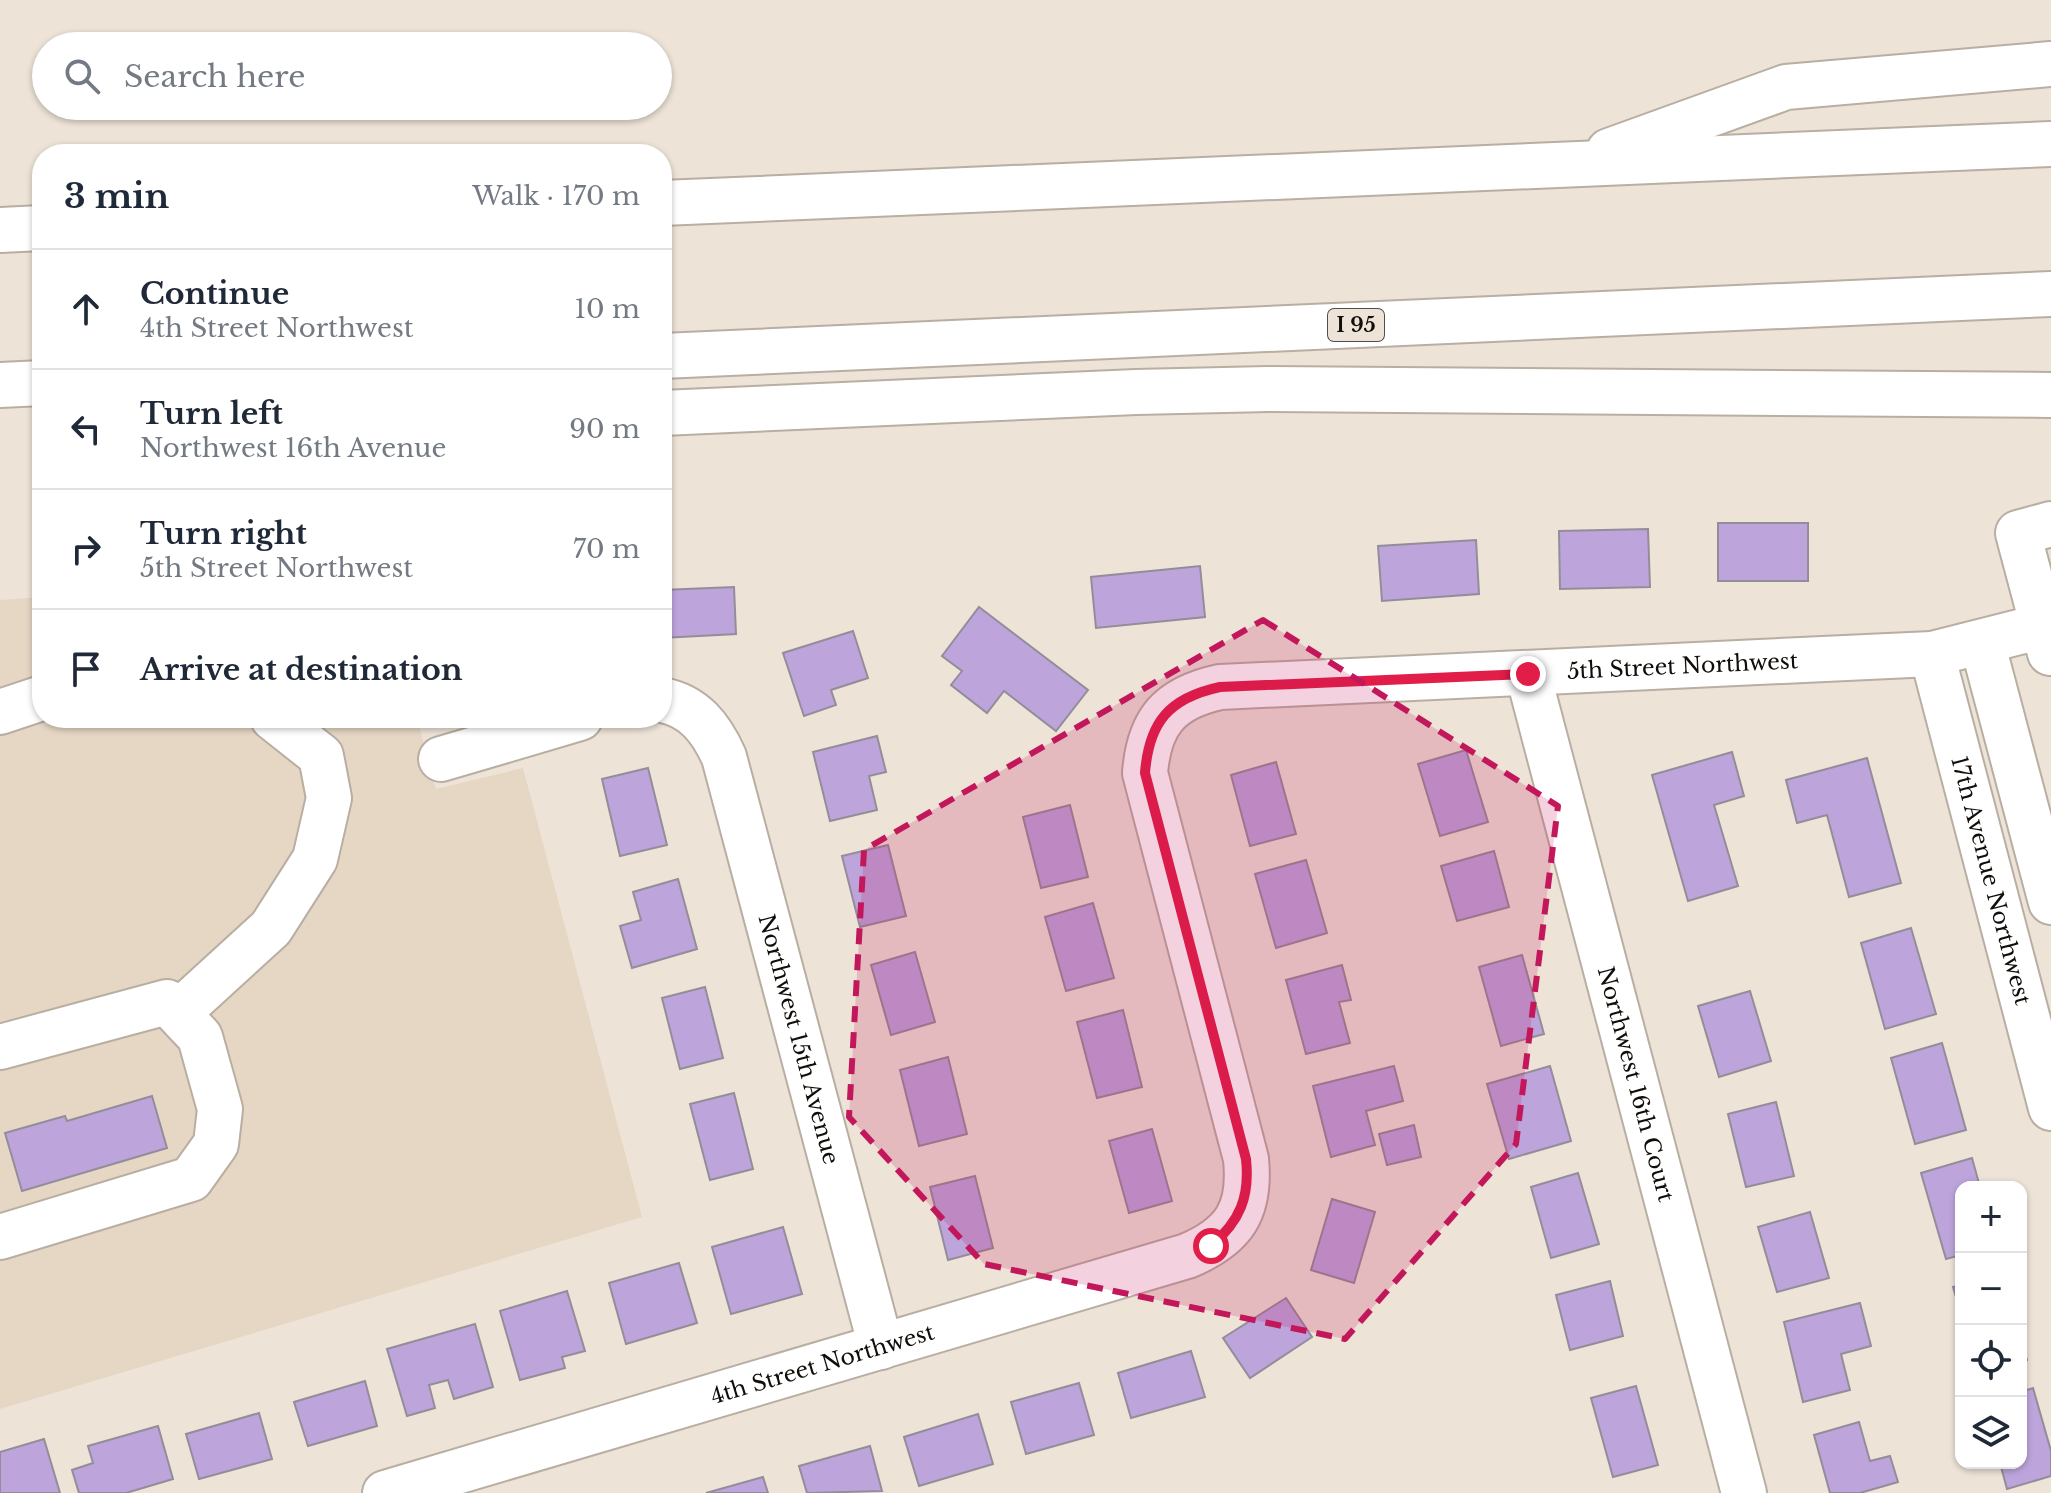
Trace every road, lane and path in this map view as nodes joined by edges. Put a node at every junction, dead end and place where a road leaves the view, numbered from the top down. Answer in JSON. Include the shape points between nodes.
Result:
{"nodes":[{"id":1,"x":2051,"y":64,"type":"edge"},
{"id":2,"x":2051,"y":144,"type":"edge"},
{"id":3,"x":1565,"y":166,"type":"junction"},
{"id":4,"x":672,"y":203,"type":"edge"},
{"id":5,"x":32,"y":228,"type":"edge"},
{"id":6,"x":0,"y":230,"type":"edge"},
{"id":7,"x":2051,"y":294,"type":"edge"},
{"id":8,"x":672,"y":356,"type":"edge"},
{"id":9,"x":32,"y":383,"type":"edge"},
{"id":10,"x":0,"y":385,"type":"edge"},
{"id":11,"x":2051,"y":395,"type":"edge"},
{"id":12,"x":672,"y":413,"type":"edge"},
{"id":13,"x":2051,"y":524,"type":"edge"},
{"id":14,"x":2047,"y":641,"type":"edge"},
{"id":15,"x":1982,"y":642,"type":"junction"},
{"id":16,"x":1932,"y":654,"type":"junction"},
{"id":17,"x":1528,"y":674,"type":"junction"},
{"id":18,"x":32,"y":701,"type":"edge"},
{"id":19,"x":672,"y":704,"type":"edge"},
{"id":20,"x":0,"y":712,"type":"edge"},
{"id":21,"x":286,"y":728,"type":"edge"},
{"id":22,"x":546,"y":728,"type":"edge"},
{"id":23,"x":441,"y":759,"type":"dead end"},
{"id":24,"x":2051,"y":902,"type":"edge"},
{"id":25,"x":178,"y":1013,"type":"junction"},
{"id":26,"x":0,"y":1047,"type":"edge"},
{"id":27,"x":2051,"y":1108,"type":"edge"},
{"id":28,"x":1243,"y":1208,"type":"joint"},
{"id":29,"x":0,"y":1237,"type":"edge"},
{"id":30,"x":881,"y":1347,"type":"junction"},
{"id":31,"x":385,"y":1493,"type":"edge"},
{"id":32,"x":1744,"y":1493,"type":"edge"}],
"edges":[{"from":1,"to":3,"type":"main road","via":[[1786,87]]},
{"from":2,"to":3,"type":"main road"},
{"from":3,"to":4,"type":"main road"},
{"from":5,"to":6,"type":"main road"},
{"from":7,"to":8,"type":"main road","number":"I 95"},
{"from":9,"to":10,"type":"main road"},
{"from":11,"to":12,"type":"main road","via":[[1268,389]]},
{"from":13,"to":14,"type":"main road","via":[[2018,533]]},
{"from":14,"to":15,"type":"main road","name":"5th Street Northwest"},
{"from":15,"to":16,"type":"main road","name":"5th Street Northwest"},
{"from":15,"to":24,"type":"main road"},
{"from":16,"to":17,"type":"main road","name":"5th Street Northwest"},
{"from":16,"to":27,"type":"main road","name":"17th Avenue Northwest"},
{"from":17,"to":28,"type":"main road","name":"5th Street Northwest","via":[[1220,687],[1184,699],[1157,724],[1147,747],[1145,773],[1246,1159]]},
{"from":17,"to":32,"type":"main road","name":"Northwest 16th Court"},
{"from":18,"to":20,"type":"main road"},
{"from":19,"to":30,"type":"main road","name":"Northwest 15th Avenue","via":[[696,715],[724,757]]},
{"from":21,"to":25,"type":"main road","via":[[321,756],[329,798],[315,859],[271,928]]},
{"from":22,"to":23,"type":"main road"},
{"from":25,"to":26,"type":"main road","via":[[167,1002]]},
{"from":25,"to":29,"type":"main road","via":[[200,1037],[220,1109],[216,1144],[191,1179]]},
{"from":28,"to":30,"type":"main road","name":"4th Street Northwest","via":[[1230,1230],[1187,1256]]},
{"from":30,"to":31,"type":"main road","name":"4th Street Northwest"}]}
